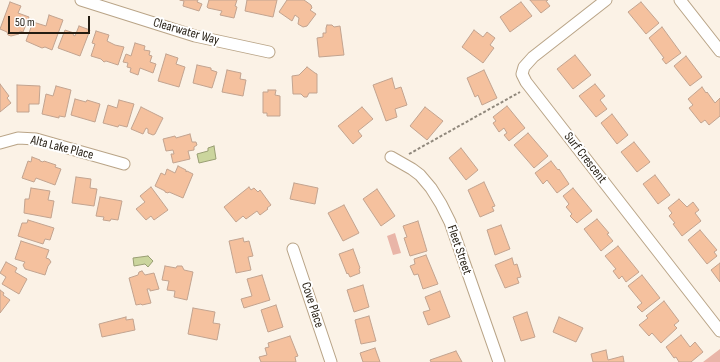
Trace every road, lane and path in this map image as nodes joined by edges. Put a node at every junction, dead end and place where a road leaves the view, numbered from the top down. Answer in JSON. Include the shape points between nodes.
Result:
{"nodes":[{"id":1,"x":81,"y":0,"type":"edge"},
{"id":2,"x":606,"y":0,"type":"edge"},
{"id":3,"x":680,"y":0,"type":"edge"},
{"id":4,"x":720,"y":51,"type":"edge"},
{"id":5,"x":269,"y":52,"type":"dead end"},
{"id":6,"x":530,"y":86,"type":"junction"},
{"id":7,"x":0,"y":143,"type":"edge"},
{"id":8,"x":419,"y":149,"type":"dead end"},
{"id":9,"x":391,"y":157,"type":"dead end"},
{"id":10,"x":124,"y":164,"type":"dead end"},
{"id":11,"x":293,"y":249,"type":"dead end"},
{"id":12,"x":720,"y":331,"type":"edge"},
{"id":13,"x":331,"y":362,"type":"edge"},
{"id":14,"x":498,"y":362,"type":"edge"}],
"edges":[{"from":1,"to":5,"type":"street","name":"Clearwater Way","via":[[195,36]]},
{"from":2,"to":6,"type":"street","name":"Surf Crescent","via":[[526,64],[522,74]]},
{"from":3,"to":4,"type":"street"},
{"from":6,"to":8,"type":"path"},
{"from":6,"to":12,"type":"street","name":"Surf Crescent"},
{"from":7,"to":10,"type":"street","name":"Alta Lake Place","via":[[18,138],[36,139]]},
{"from":9,"to":14,"type":"street","name":"Fleet Street","via":[[420,175],[444,209]]},
{"from":11,"to":13,"type":"street","name":"Cove Place"}]}
